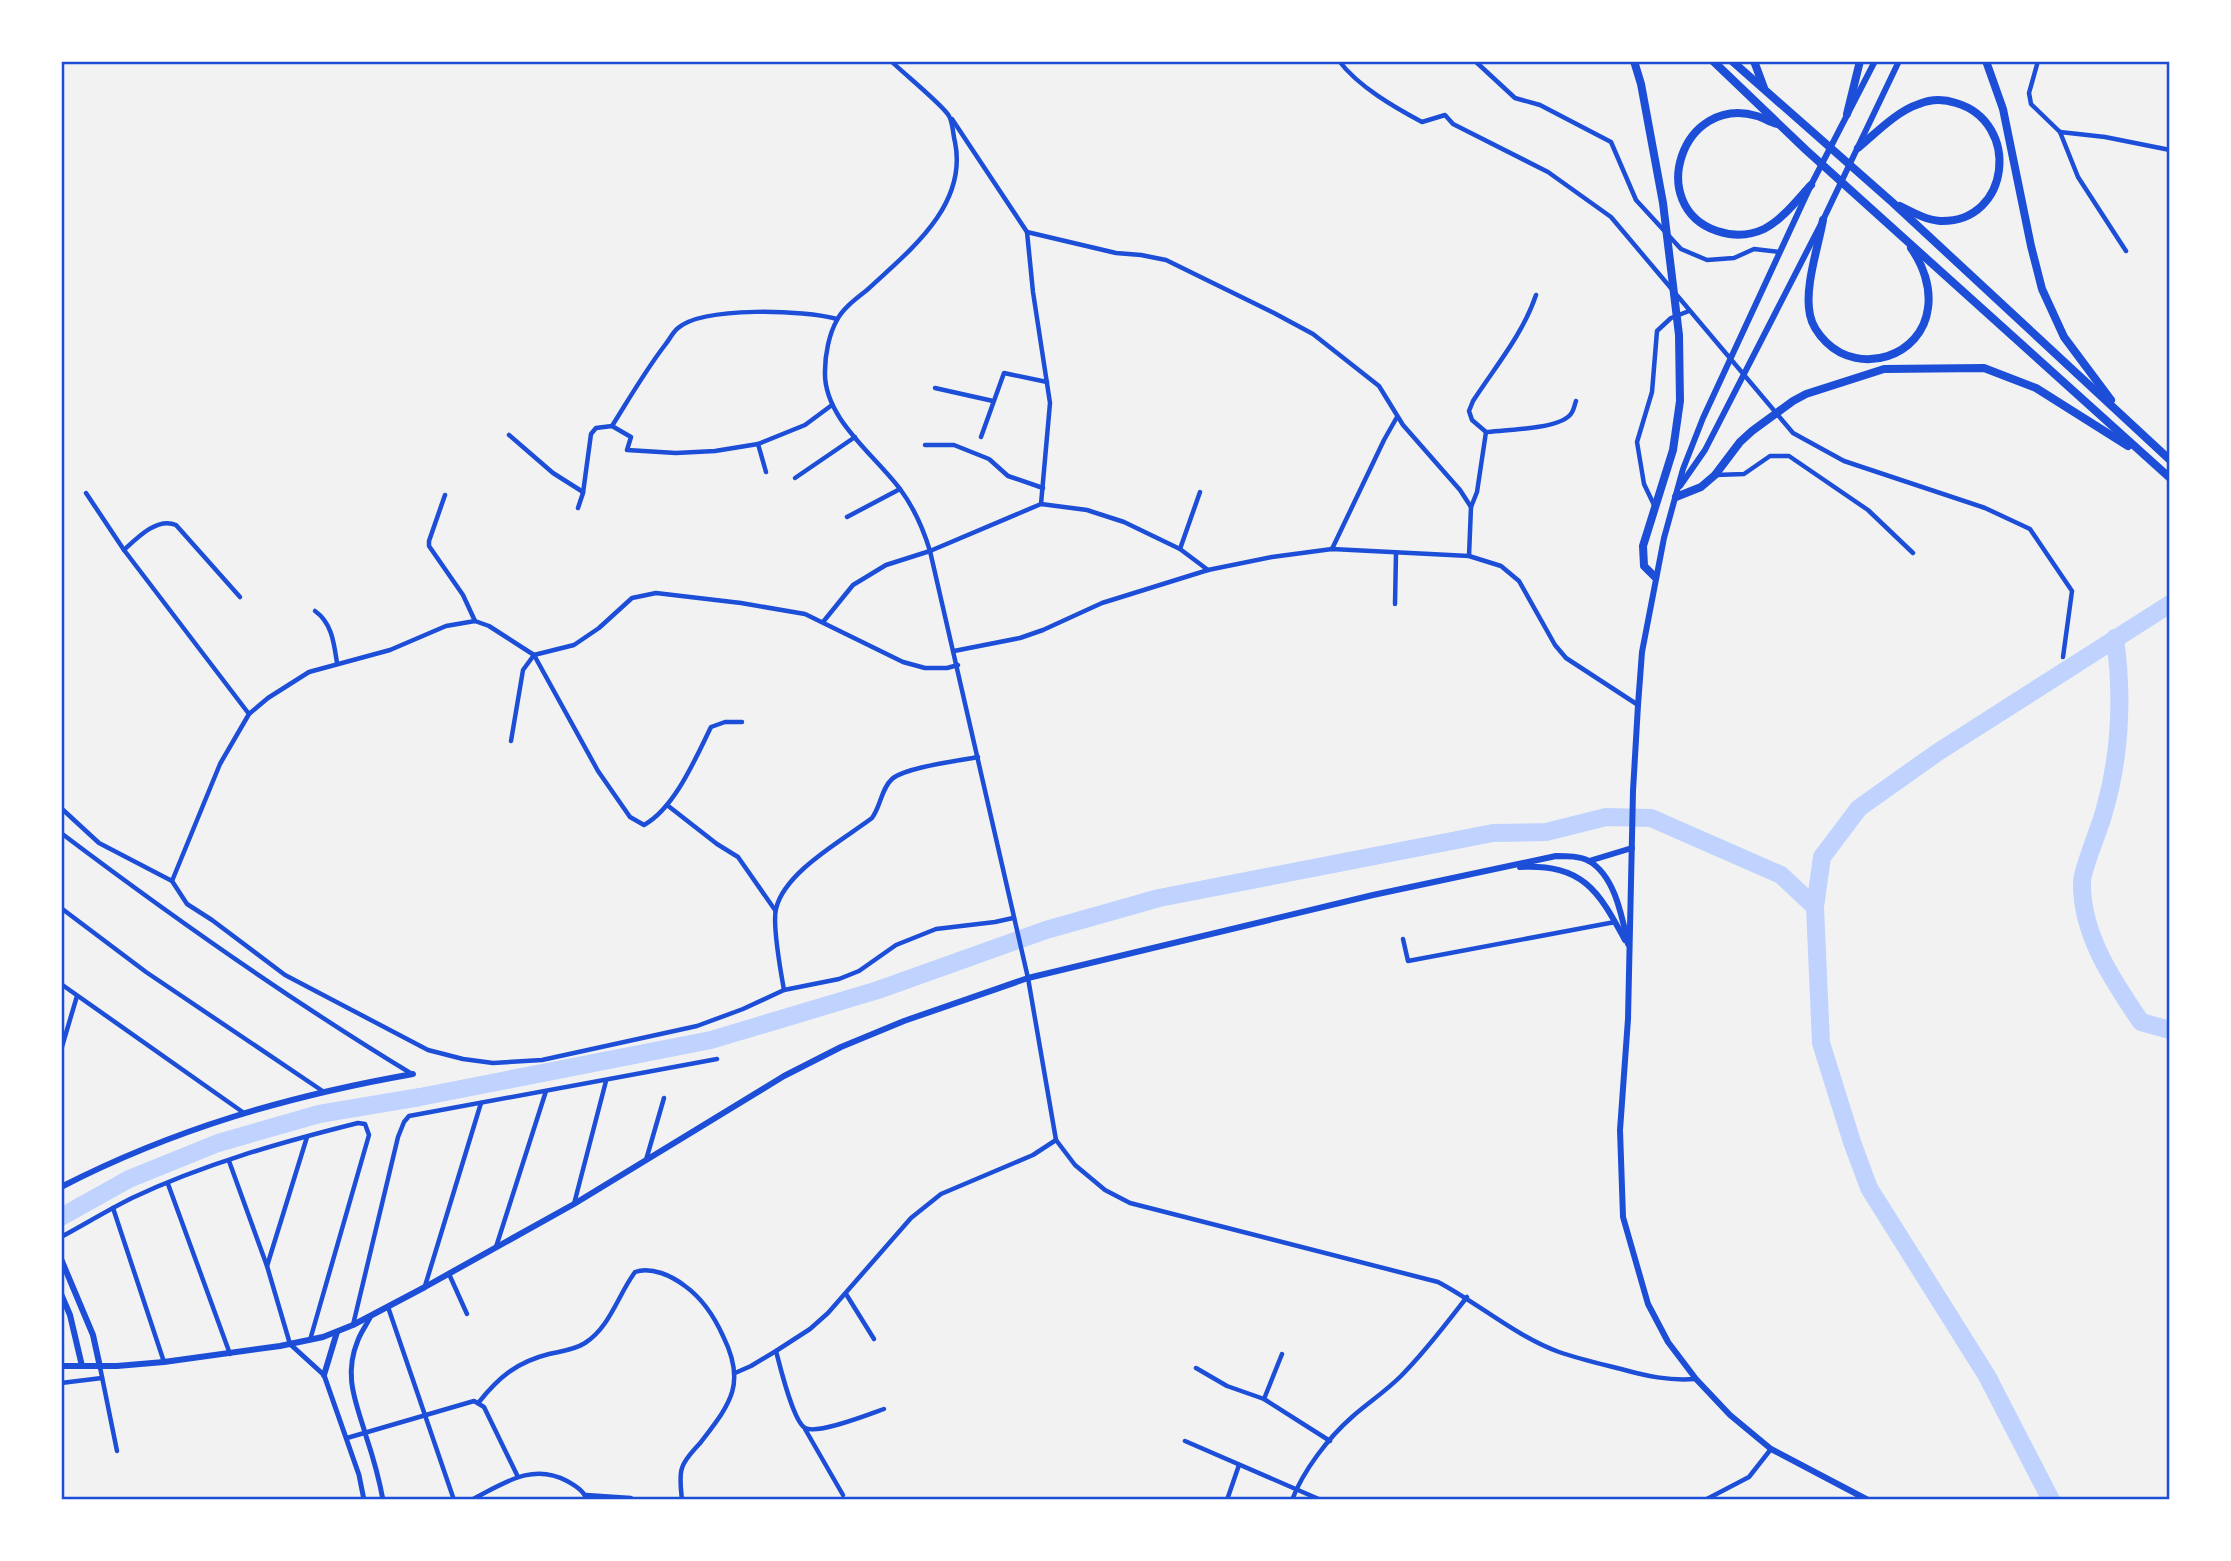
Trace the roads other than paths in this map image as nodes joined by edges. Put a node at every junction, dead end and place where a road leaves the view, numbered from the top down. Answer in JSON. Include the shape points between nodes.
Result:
{"nodes":[{"id":1,"x":891,"y":61,"type":"edge"},
{"id":2,"x":1339,"y":61,"type":"edge"},
{"id":3,"x":1475,"y":61,"type":"edge"},
{"id":4,"x":1634,"y":61,"type":"edge"},
{"id":5,"x":1713,"y":61,"type":"edge"},
{"id":6,"x":1732,"y":61,"type":"edge"},
{"id":7,"x":1754,"y":61,"type":"edge"},
{"id":8,"x":1860,"y":61,"type":"edge"},
{"id":9,"x":1875,"y":61,"type":"edge"},
{"id":10,"x":1899,"y":61,"type":"edge"},
{"id":11,"x":1986,"y":61,"type":"edge"},
{"id":12,"x":2038,"y":61,"type":"edge"},
{"id":13,"x":1765,"y":91,"type":"junction"},
{"id":14,"x":1847,"y":114,"type":"junction"},
{"id":15,"x":949,"y":116,"type":"junction"},
{"id":16,"x":1784,"y":128,"type":"junction"},
{"id":17,"x":2060,"y":132,"type":"junction"},
{"id":18,"x":1858,"y":148,"type":"junction"},
{"id":19,"x":2170,"y":150,"type":"edge"},
{"id":20,"x":1811,"y":185,"type":"junction"},
{"id":21,"x":1892,"y":202,"type":"junction"},
{"id":22,"x":1823,"y":220,"type":"junction"},
{"id":23,"x":1027,"y":232,"type":"junction"},
{"id":24,"x":1904,"y":237,"type":"junction"},
{"id":25,"x":2126,"y":251,"type":"dead end"},
{"id":26,"x":1780,"y":252,"type":"junction"},
{"id":27,"x":1536,"y":295,"type":"dead end"},
{"id":28,"x":1689,"y":311,"type":"junction"},
{"id":29,"x":837,"y":319,"type":"junction"},
{"id":30,"x":1047,"y":382,"type":"junction"},
{"id":31,"x":934,"y":388,"type":"dead end"},
{"id":32,"x":993,"y":401,"type":"junction"},
{"id":33,"x":1576,"y":401,"type":"dead end"},
{"id":34,"x":832,"y":405,"type":"junction"},
{"id":35,"x":1397,"y":417,"type":"junction"},
{"id":36,"x":2131,"y":424,"type":"junction"},
{"id":37,"x":612,"y":426,"type":"junction"},
{"id":38,"x":1486,"y":432,"type":"junction"},
{"id":39,"x":509,"y":435,"type":"dead end"},
{"id":40,"x":855,"y":437,"type":"junction"},
{"id":41,"x":981,"y":437,"type":"dead end"},
{"id":42,"x":758,"y":444,"type":"junction"},
{"id":43,"x":925,"y":445,"type":"dead end"},
{"id":44,"x":2147,"y":457,"type":"junction"},
{"id":45,"x":2170,"y":460,"type":"edge"},
{"id":46,"x":766,"y":472,"type":"dead end"},
{"id":47,"x":1715,"y":475,"type":"junction"},
{"id":48,"x":795,"y":478,"type":"dead end"},
{"id":49,"x":2170,"y":478,"type":"edge"},
{"id":50,"x":1043,"y":488,"type":"junction"},
{"id":51,"x":1679,"y":488,"type":"junction"},
{"id":52,"x":900,"y":489,"type":"junction"},
{"id":53,"x":1200,"y":492,"type":"dead end"},
{"id":54,"x":86,"y":493,"type":"dead end"},
{"id":55,"x":583,"y":493,"type":"junction"},
{"id":56,"x":445,"y":495,"type":"dead end"},
{"id":57,"x":1676,"y":497,"type":"junction"},
{"id":58,"x":1041,"y":504,"type":"junction"},
{"id":59,"x":1471,"y":507,"type":"junction"},
{"id":60,"x":1655,"y":507,"type":"junction"},
{"id":61,"x":578,"y":508,"type":"dead end"},
{"id":62,"x":847,"y":517,"type":"dead end"},
{"id":63,"x":1180,"y":549,"type":"junction"},
{"id":64,"x":1332,"y":549,"type":"junction"},
{"id":65,"x":124,"y":550,"type":"junction"},
{"id":66,"x":930,"y":551,"type":"junction"},
{"id":67,"x":1396,"y":553,"type":"junction"},
{"id":68,"x":1913,"y":553,"type":"dead end"},
{"id":69,"x":1469,"y":556,"type":"junction"},
{"id":70,"x":1208,"y":570,"type":"junction"},
{"id":71,"x":1655,"y":578,"type":"junction"},
{"id":72,"x":240,"y":597,"type":"dead end"},
{"id":73,"x":1395,"y":604,"type":"dead end"},
{"id":74,"x":315,"y":611,"type":"dead end"},
{"id":75,"x":475,"y":621,"type":"junction"},
{"id":76,"x":823,"y":622,"type":"junction"},
{"id":77,"x":954,"y":651,"type":"junction"},
{"id":78,"x":534,"y":655,"type":"junction"},
{"id":79,"x":2063,"y":657,"type":"dead end"},
{"id":80,"x":337,"y":663,"type":"junction"},
{"id":81,"x":958,"y":665,"type":"junction"},
{"id":82,"x":1638,"y":705,"type":"junction"},
{"id":83,"x":249,"y":714,"type":"junction"},
{"id":84,"x":742,"y":722,"type":"dead end"},
{"id":85,"x":511,"y":741,"type":"dead end"},
{"id":86,"x":978,"y":757,"type":"junction"},
{"id":87,"x":667,"y":805,"type":"junction"},
{"id":88,"x":61,"y":808,"type":"edge"},
{"id":89,"x":61,"y":833,"type":"edge"},
{"id":90,"x":1632,"y":848,"type":"junction"},
{"id":91,"x":1589,"y":861,"type":"junction"},
{"id":92,"x":1504,"y":868,"type":"junction"},
{"id":93,"x":172,"y":881,"type":"junction"},
{"id":94,"x":61,"y":908,"type":"edge"},
{"id":95,"x":775,"y":910,"type":"junction"},
{"id":96,"x":1013,"y":918,"type":"junction"},
{"id":97,"x":1615,"y":922,"type":"junction"},
{"id":98,"x":1403,"y":939,"type":"dead end"},
{"id":99,"x":1630,"y":951,"type":"junction"},
{"id":100,"x":1028,"y":978,"type":"junction"},
{"id":101,"x":61,"y":984,"type":"edge"},
{"id":102,"x":784,"y":990,"type":"junction"},
{"id":103,"x":77,"y":996,"type":"junction"},
{"id":104,"x":61,"y":1050,"type":"edge"},
{"id":105,"x":717,"y":1059,"type":"dead end"},
{"id":106,"x":412,"y":1074,"type":"joint"},
{"id":107,"x":606,"y":1081,"type":"junction"},
{"id":108,"x":546,"y":1091,"type":"junction"},
{"id":109,"x":324,"y":1092,"type":"junction"},
{"id":110,"x":663,"y":1097,"type":"dead end"},
{"id":111,"x":481,"y":1103,"type":"junction"},
{"id":112,"x":245,"y":1114,"type":"junction"},
{"id":113,"x":307,"y":1136,"type":"junction"},
{"id":114,"x":1056,"y":1140,"type":"junction"},
{"id":115,"x":229,"y":1161,"type":"junction"},
{"id":116,"x":646,"y":1161,"type":"junction"},
{"id":117,"x":168,"y":1184,"type":"junction"},
{"id":118,"x":61,"y":1187,"type":"edge"},
{"id":119,"x":574,"y":1204,"type":"junction"},
{"id":120,"x":113,"y":1208,"type":"junction"},
{"id":121,"x":61,"y":1237,"type":"edge"},
{"id":122,"x":496,"y":1247,"type":"junction"},
{"id":123,"x":61,"y":1259,"type":"edge"},
{"id":124,"x":267,"y":1266,"type":"junction"},
{"id":125,"x":449,"y":1274,"type":"junction"},
{"id":126,"x":425,"y":1287,"type":"junction"},
{"id":127,"x":61,"y":1294,"type":"edge"},
{"id":128,"x":846,"y":1294,"type":"junction"},
{"id":129,"x":1467,"y":1297,"type":"junction"},
{"id":130,"x":388,"y":1306,"type":"junction"},
{"id":131,"x":372,"y":1314,"type":"junction"},
{"id":132,"x":467,"y":1314,"type":"dead end"},
{"id":133,"x":353,"y":1325,"type":"junction"},
{"id":134,"x":337,"y":1332,"type":"junction"},
{"id":135,"x":874,"y":1339,"type":"dead end"},
{"id":136,"x":310,"y":1340,"type":"junction"},
{"id":137,"x":290,"y":1344,"type":"junction"},
{"id":138,"x":776,"y":1351,"type":"junction"},
{"id":139,"x":230,"y":1354,"type":"junction"},
{"id":140,"x":1282,"y":1354,"type":"dead end"},
{"id":141,"x":164,"y":1362,"type":"junction"},
{"id":142,"x":61,"y":1366,"type":"edge"},
{"id":143,"x":82,"y":1366,"type":"junction"},
{"id":144,"x":100,"y":1367,"type":"junction"},
{"id":145,"x":1196,"y":1368,"type":"dead end"},
{"id":146,"x":735,"y":1373,"type":"junction"},
{"id":147,"x":324,"y":1375,"type":"junction"},
{"id":148,"x":102,"y":1378,"type":"junction"},
{"id":149,"x":1696,"y":1379,"type":"junction"},
{"id":150,"x":61,"y":1382,"type":"edge"},
{"id":151,"x":1264,"y":1399,"type":"junction"},
{"id":152,"x":479,"y":1402,"type":"junction"},
{"id":153,"x":884,"y":1409,"type":"dead end"},
{"id":154,"x":425,"y":1415,"type":"junction"},
{"id":155,"x":804,"y":1428,"type":"junction"},
{"id":156,"x":366,"y":1434,"type":"junction"},
{"id":157,"x":347,"y":1438,"type":"junction"},
{"id":158,"x":1185,"y":1441,"type":"dead end"},
{"id":159,"x":1330,"y":1441,"type":"junction"},
{"id":160,"x":1771,"y":1449,"type":"junction"},
{"id":161,"x":117,"y":1451,"type":"dead end"},
{"id":162,"x":1240,"y":1465,"type":"junction"},
{"id":163,"x":518,"y":1477,"type":"junction"},
{"id":164,"x":1296,"y":1489,"type":"junction"},
{"id":165,"x":843,"y":1495,"type":"dead end"},
{"id":166,"x":587,"y":1498,"type":"edge"},
{"id":167,"x":631,"y":1498,"type":"edge"},
{"id":168,"x":364,"y":1500,"type":"edge"},
{"id":169,"x":383,"y":1500,"type":"edge"},
{"id":170,"x":454,"y":1500,"type":"edge"},
{"id":171,"x":471,"y":1500,"type":"edge"},
{"id":172,"x":682,"y":1500,"type":"edge"},
{"id":173,"x":1227,"y":1500,"type":"edge"},
{"id":174,"x":1292,"y":1500,"type":"edge"},
{"id":175,"x":1321,"y":1500,"type":"edge"},
{"id":176,"x":1704,"y":1500,"type":"edge"},
{"id":177,"x":1868,"y":1500,"type":"edge"}],
"edges":[{"from":1,"to":15,"type":"street"},
{"from":2,"to":28,"type":"street","via":[[1401,111],[1422,122],[1445,115],[1453,124],[1548,172],[1611,217]]},
{"from":3,"to":26,"type":"street","via":[[1515,98],[1540,105],[1611,142],[1636,200],[1681,249],[1707,260],[1734,258],[1754,249]]},
{"from":4,"to":60,"type":"highway","via":[[1663,204],[1679,335],[1680,401],[1674,450]]},
{"from":5,"to":16,"type":"highway"},
{"from":6,"to":13,"type":"highway"},
{"from":7,"to":13,"type":"highway"},
{"from":8,"to":14,"type":"highway"},
{"from":9,"to":14,"type":"main road"},
{"from":10,"to":18,"type":"main road"},
{"from":11,"to":36,"type":"highway","via":[[2003,109],[2042,289],[2064,337]]},
{"from":12,"to":17,"type":"street","via":[[2029,93],[2031,104]]},
{"from":13,"to":21,"type":"highway"},
{"from":14,"to":20,"type":"main road"},
{"from":15,"to":23,"type":"street"},
{"from":15,"to":29,"type":"street","via":[[957,155],[950,196],[912,249]]},
{"from":16,"to":20,"type":"highway","via":[[1738,114],[1716,117],[1699,127],[1680,159],[1681,196],[1687,210],[1705,227],[1744,235],[1778,219]]},
{"from":16,"to":24,"type":"highway"},
{"from":17,"to":19,"type":"street"},
{"from":17,"to":25,"type":"street","via":[[2078,177]]},
{"from":18,"to":21,"type":"highway","via":[[1907,110],[1928,101],[1962,105],[1979,115],[1992,132],[1999,150],[1999,175],[1987,200],[1975,212],[1939,221]]},
{"from":18,"to":22,"type":"main road"},
{"from":20,"to":26,"type":"main road"},
{"from":21,"to":36,"type":"highway"},
{"from":22,"to":24,"type":"highway","via":[[1808,296],[1810,317],[1826,342],[1853,358],[1893,355],[1910,344],[1922,327],[1928,308],[1927,287],[1922,264]]},
{"from":22,"to":51,"type":"main road","via":[[1704,450]]},
{"from":23,"to":30,"type":"street"},
{"from":23,"to":35,"type":"street","via":[[1166,260],[1274,313],[1313,334],[1362,372],[1386,394]]},
{"from":24,"to":44,"type":"highway"},
{"from":26,"to":51,"type":"main road","via":[[1726,368]]},
{"from":27,"to":38,"type":"street","via":[[1516,337],[1469,411]]},
{"from":28,"to":60,"type":"street","via":[[1671,318],[1657,331],[1651,392],[1637,442],[1644,484]]},
{"from":28,"to":79,"type":"street","via":[[1793,433],[1844,461],[1985,508],[2030,528],[2073,591]]},
{"from":29,"to":34,"type":"street","via":[[824,371]]},
{"from":29,"to":37,"type":"street","via":[[768,312],[719,315],[678,328]]},
{"from":30,"to":32,"type":"street","via":[[1004,373]]},
{"from":30,"to":50,"type":"street","via":[[1050,417]]},
{"from":31,"to":32,"type":"street"},
{"from":32,"to":41,"type":"street"},
{"from":33,"to":38,"type":"street","via":[[1564,420]]},
{"from":34,"to":40,"type":"street"},
{"from":34,"to":42,"type":"street","via":[[805,425]]},
{"from":35,"to":59,"type":"street"},
{"from":35,"to":64,"type":"street"},
{"from":36,"to":45,"type":"highway"},
{"from":37,"to":42,"type":"street","via":[[631,437],[627,450],[676,453]]},
{"from":37,"to":55,"type":"street","via":[[596,428],[591,434]]},
{"from":38,"to":59,"type":"street"},
{"from":39,"to":55,"type":"street"},
{"from":40,"to":48,"type":"street"},
{"from":40,"to":52,"type":"street"},
{"from":42,"to":46,"type":"street"},
{"from":43,"to":50,"type":"street","via":[[954,445],[989,459],[1008,476]]},
{"from":44,"to":47,"type":"highway","via":[[2036,388],[1984,368],[1884,369],[1793,401],[1740,442]]},
{"from":44,"to":49,"type":"highway"},
{"from":47,"to":57,"type":"highway","via":[[1701,487]]},
{"from":47,"to":68,"type":"street","via":[[1744,474],[1770,456],[1789,456],[1868,510]]},
{"from":50,"to":58,"type":"street"},
{"from":51,"to":57,"type":"main road"},
{"from":52,"to":62,"type":"street"},
{"from":52,"to":66,"type":"street","via":[[920,521]]},
{"from":53,"to":63,"type":"street"},
{"from":54,"to":65,"type":"street"},
{"from":55,"to":61,"type":"street"},
{"from":56,"to":75,"type":"street","via":[[429,546]]},
{"from":57,"to":71,"type":"main road"},
{"from":58,"to":63,"type":"street","via":[[1087,510]]},
{"from":58,"to":66,"type":"street"},
{"from":59,"to":69,"type":"street"},
{"from":60,"to":71,"type":"highway","via":[[1642,560]]},
{"from":63,"to":70,"type":"street"},
{"from":64,"to":67,"type":"street"},
{"from":64,"to":70,"type":"street"},
{"from":65,"to":72,"type":"street","via":[[159,524],[169,522]]},
{"from":65,"to":83,"type":"street"},
{"from":66,"to":76,"type":"street","via":[[886,565],[853,585]]},
{"from":66,"to":77,"type":"street"},
{"from":67,"to":69,"type":"street"},
{"from":67,"to":73,"type":"street"},
{"from":69,"to":82,"type":"street","via":[[1501,566],[1519,581],[1566,658]]},
{"from":70,"to":77,"type":"street","via":[[1102,603],[1020,638]]},
{"from":71,"to":82,"type":"main road"},
{"from":74,"to":80,"type":"street","via":[[325,618]]},
{"from":75,"to":78,"type":"street","via":[[489,625]]},
{"from":75,"to":80,"type":"street","via":[[446,626],[390,650]]},
{"from":76,"to":78,"type":"street","via":[[805,614],[741,603],[643,594],[574,645]]},
{"from":76,"to":81,"type":"street","via":[[903,662],[937,669]]},
{"from":77,"to":81,"type":"street"},
{"from":78,"to":85,"type":"street","via":[[523,670]]},
{"from":78,"to":87,"type":"street","via":[[598,771],[630,817],[645,825]]},
{"from":80,"to":83,"type":"street","via":[[309,672]]},
{"from":81,"to":86,"type":"street"},
{"from":82,"to":90,"type":"main road"},
{"from":83,"to":93,"type":"street","via":[[220,764]]},
{"from":84,"to":87,"type":"street","via":[[711,727]]},
{"from":86,"to":95,"type":"street","via":[[921,768],[893,779],[872,818],[789,882]]},
{"from":86,"to":96,"type":"street"},
{"from":87,"to":95,"type":"street","via":[[738,857]]},
{"from":88,"to":93,"type":"street","via":[[99,843]]},
{"from":89,"to":106,"type":"street","via":[[189,929]]},
{"from":90,"to":91,"type":"main road"},
{"from":90,"to":99,"type":"main road"},
{"from":91,"to":92,"type":"main road","via":[[1556,856]]},
{"from":91,"to":99,"type":"main road","via":[[1610,886]]},
{"from":92,"to":97,"type":"main road","via":[[1536,866],[1569,873],[1597,894]]},
{"from":92,"to":100,"type":"main road"},
{"from":93,"to":102,"type":"street","via":[[187,904],[285,975],[428,1050],[463,1059],[493,1063],[542,1060],[697,1026]]},
{"from":94,"to":109,"type":"street","via":[[146,972]]},
{"from":95,"to":102,"type":"street"},
{"from":96,"to":100,"type":"street"},
{"from":96,"to":102,"type":"street","via":[[936,929],[896,945],[859,971]]},
{"from":97,"to":98,"type":"street","via":[[1408,961]]},
{"from":97,"to":99,"type":"main road"},
{"from":99,"to":149,"type":"main road","via":[[1620,1130],[1623,1217],[1647,1304]]},
{"from":100,"to":114,"type":"street"},
{"from":100,"to":116,"type":"main road","via":[[841,1047],[784,1076]]},
{"from":101,"to":103,"type":"street"},
{"from":103,"to":104,"type":"street"},
{"from":103,"to":112,"type":"street"},
{"from":105,"to":107,"type":"street"},
{"from":106,"to":109,"type":"main road"},
{"from":107,"to":108,"type":"street"},
{"from":107,"to":119,"type":"street"},
{"from":108,"to":111,"type":"street"},
{"from":108,"to":122,"type":"street"},
{"from":109,"to":112,"type":"main road"},
{"from":110,"to":116,"type":"street"},
{"from":111,"to":126,"type":"street"},
{"from":111,"to":133,"type":"street","via":[[418,1114],[404,1122]]},
{"from":112,"to":118,"type":"main road","via":[[144,1147]]},
{"from":113,"to":115,"type":"street"},
{"from":113,"to":124,"type":"street"},
{"from":113,"to":136,"type":"street","via":[[358,1123],[369,1129]]},
{"from":114,"to":128,"type":"street","via":[[1033,1155],[941,1194],[911,1218]]},
{"from":114,"to":129,"type":"street","via":[[1105,1190],[1130,1203],[1438,1282]]},
{"from":115,"to":117,"type":"street"},
{"from":115,"to":124,"type":"street"},
{"from":116,"to":119,"type":"main road"},
{"from":117,"to":120,"type":"street"},
{"from":117,"to":139,"type":"street"},
{"from":119,"to":122,"type":"main road"},
{"from":120,"to":121,"type":"street"},
{"from":120,"to":141,"type":"street"},
{"from":122,"to":125,"type":"main road"},
{"from":123,"to":144,"type":"main road"},
{"from":124,"to":137,"type":"street"},
{"from":125,"to":126,"type":"main road"},
{"from":125,"to":132,"type":"street"},
{"from":126,"to":130,"type":"main road"},
{"from":127,"to":143,"type":"main road"},
{"from":128,"to":135,"type":"street"},
{"from":128,"to":138,"type":"street","via":[[810,1329]]},
{"from":129,"to":149,"type":"street","via":[[1558,1352],[1650,1376]]},
{"from":129,"to":159,"type":"street","via":[[1423,1353]]},
{"from":130,"to":131,"type":"main road"},
{"from":130,"to":154,"type":"street"},
{"from":131,"to":133,"type":"main road"},
{"from":131,"to":156,"type":"street","via":[[352,1359],[354,1402]]},
{"from":133,"to":134,"type":"main road"},
{"from":134,"to":136,"type":"main road"},
{"from":134,"to":147,"type":"main road"},
{"from":136,"to":137,"type":"main road"},
{"from":137,"to":139,"type":"main road"},
{"from":137,"to":147,"type":"street"},
{"from":138,"to":146,"type":"street"},
{"from":138,"to":155,"type":"street"},
{"from":139,"to":141,"type":"main road"},
{"from":140,"to":151,"type":"street"},
{"from":141,"to":144,"type":"main road"},
{"from":142,"to":143,"type":"main road"},
{"from":143,"to":144,"type":"main road"},
{"from":144,"to":148,"type":"street"},
{"from":145,"to":151,"type":"street","via":[[1227,1386]]},
{"from":146,"to":152,"type":"street","via":[[715,1318],[702,1301],[684,1285],[642,1270],[635,1272],[602,1328],[587,1342],[515,1367],[496,1380]]},
{"from":146,"to":172,"type":"street","via":[[732,1399],[682,1468]]},
{"from":147,"to":157,"type":"street"},
{"from":148,"to":150,"type":"street"},
{"from":148,"to":161,"type":"street"},
{"from":149,"to":160,"type":"main road"},
{"from":151,"to":159,"type":"street"},
{"from":152,"to":154,"type":"street","via":[[466,1401]]},
{"from":152,"to":163,"type":"street"},
{"from":153,"to":155,"type":"street","via":[[812,1430]]},
{"from":154,"to":156,"type":"street"},
{"from":154,"to":170,"type":"street"},
{"from":155,"to":165,"type":"street"},
{"from":156,"to":157,"type":"street"},
{"from":156,"to":169,"type":"street"},
{"from":157,"to":168,"type":"street"},
{"from":158,"to":162,"type":"street"},
{"from":159,"to":164,"type":"street"},
{"from":160,"to":176,"type":"street","via":[[1749,1477]]},
{"from":160,"to":177,"type":"main road"},
{"from":162,"to":164,"type":"street"},
{"from":162,"to":173,"type":"street"},
{"from":163,"to":166,"type":"street","via":[[540,1473],[561,1478]]},
{"from":163,"to":171,"type":"street"},
{"from":164,"to":174,"type":"street"},
{"from":164,"to":175,"type":"street"},
{"from":166,"to":167,"type":"street"}]}
